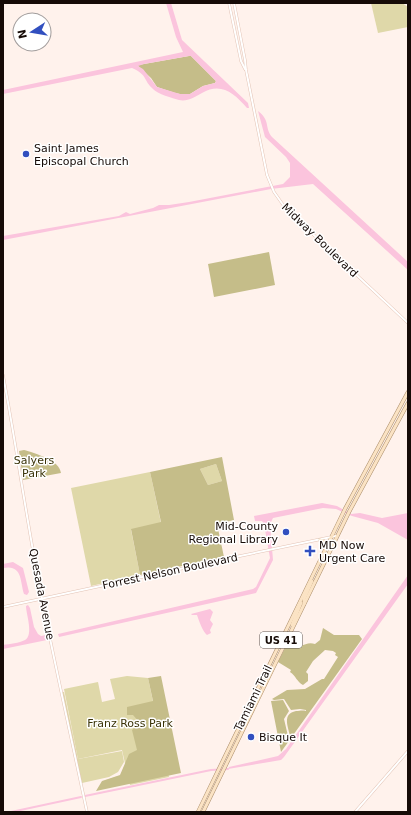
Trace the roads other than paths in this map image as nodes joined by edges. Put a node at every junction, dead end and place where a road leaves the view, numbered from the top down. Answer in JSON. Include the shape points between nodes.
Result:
{"nodes":[{"id":1,"x":229,"y":3,"type":"edge"},
{"id":2,"x":234,"y":3,"type":"edge"},
{"id":3,"x":246,"y":70,"type":"junction"},
{"id":4,"x":408,"y":323,"type":"edge"},
{"id":5,"x":3,"y":375,"type":"edge"},
{"id":6,"x":408,"y":392,"type":"edge"},
{"id":7,"x":408,"y":402,"type":"edge"},
{"id":8,"x":358,"y":483,"type":"junction"},
{"id":9,"x":354,"y":492,"type":"junction"},
{"id":10,"x":358,"y":495,"type":"junction"},
{"id":11,"x":355,"y":501,"type":"junction"},
{"id":12,"x":337,"y":536,"type":"junction"},
{"id":13,"x":331,"y":537,"type":"junction"},
{"id":14,"x":320,"y":540,"type":"junction"},
{"id":15,"x":327,"y":547,"type":"junction"},
{"id":16,"x":315,"y":570,"type":"junction"},
{"id":17,"x":42,"y":599,"type":"junction"},
{"id":18,"x":300,"y":601,"type":"junction"},
{"id":19,"x":304,"y":605,"type":"junction"},
{"id":20,"x":3,"y":608,"type":"edge"},
{"id":21,"x":290,"y":633,"type":"junction"},
{"id":22,"x":240,"y":725,"type":"junction"},
{"id":23,"x":244,"y":727,"type":"junction"},
{"id":24,"x":408,"y":751,"type":"edge"},
{"id":25,"x":212,"y":782,"type":"junction"},
{"id":26,"x":207,"y":791,"type":"junction"},
{"id":27,"x":212,"y":793,"type":"junction"},
{"id":28,"x":208,"y":802,"type":"junction"},
{"id":29,"x":87,"y":812,"type":"edge"},
{"id":30,"x":198,"y":812,"type":"edge"},
{"id":31,"x":203,"y":812,"type":"edge"},
{"id":32,"x":354,"y":812,"type":"edge"}],
"edges":[{"from":1,"to":3,"type":"street","name":"Midway Boulevard","via":[[241,62]]},
{"from":2,"to":3,"type":"street","name":"Midway Boulevard"},
{"from":3,"to":4,"type":"street","name":"Midway Boulevard","via":[[273,191],[286,209]]},
{"from":5,"to":17,"type":"street","name":"Quesada Avenue"},
{"from":6,"to":8,"type":"main road","name":"Tamiami Trail","number":"US 41"},
{"from":7,"to":10,"type":"main road","name":"Tamiami Trail","number":"US 41"},
{"from":8,"to":9,"type":"main road","name":"Tamiami Trail","number":"US 41"},
{"from":8,"to":10,"type":"main road"},
{"from":9,"to":11,"type":"main road"},
{"from":9,"to":13,"type":"main road","name":"Tamiami Trail","number":"US 41"},
{"from":10,"to":11,"type":"main road","name":"Tamiami Trail","number":"US 41"},
{"from":11,"to":12,"type":"main road","name":"Tamiami Trail","number":"US 41"},
{"from":12,"to":13,"type":"street","name":"Forrest Nelson Boulevard"},
{"from":12,"to":19,"type":"main road","name":"Tamiami Trail","number":"US 41"},
{"from":13,"to":14,"type":"street","name":"Forrest Nelson Boulevard"},
{"from":13,"to":15,"type":"main road","name":"Tamiami Trail","number":"US 41"},
{"from":14,"to":15,"type":"main road","via":[[325,542]]},
{"from":14,"to":17,"type":"street","name":"Forrest Nelson Boulevard"},
{"from":15,"to":16,"type":"main road","name":"Tamiami Trail","number":"US 41"},
{"from":16,"to":18,"type":"main road","name":"Tamiami Trail","number":"US 41"},
{"from":16,"to":19,"type":"main road"},
{"from":17,"to":20,"type":"street","name":"Forrest Nelson Boulevard"},
{"from":17,"to":29,"type":"street","name":"Quesada Avenue"},
{"from":18,"to":21,"type":"main road","via":[[301,605]]},
{"from":18,"to":22,"type":"main road","name":"Tamiami Trail","number":"US 41"},
{"from":19,"to":21,"type":"main road","name":"Tamiami Trail","number":"US 41"},
{"from":21,"to":23,"type":"main road","name":"Tamiami Trail","number":"US 41"},
{"from":22,"to":23,"type":"main road"},
{"from":22,"to":25,"type":"main road","name":"Tamiami Trail","number":"US 41"},
{"from":23,"to":27,"type":"main road","name":"Tamiami Trail","number":"US 41"},
{"from":24,"to":32,"type":"street"},
{"from":25,"to":26,"type":"main road","name":"Tamiami Trail","number":"US 41"},
{"from":25,"to":27,"type":"main road"},
{"from":26,"to":28,"type":"main road"},
{"from":26,"to":30,"type":"main road","name":"Tamiami Trail","number":"US 41"},
{"from":27,"to":28,"type":"main road","name":"Tamiami Trail","number":"US 41"},
{"from":28,"to":31,"type":"main road","name":"Tamiami Trail","number":"US 41"}]}
